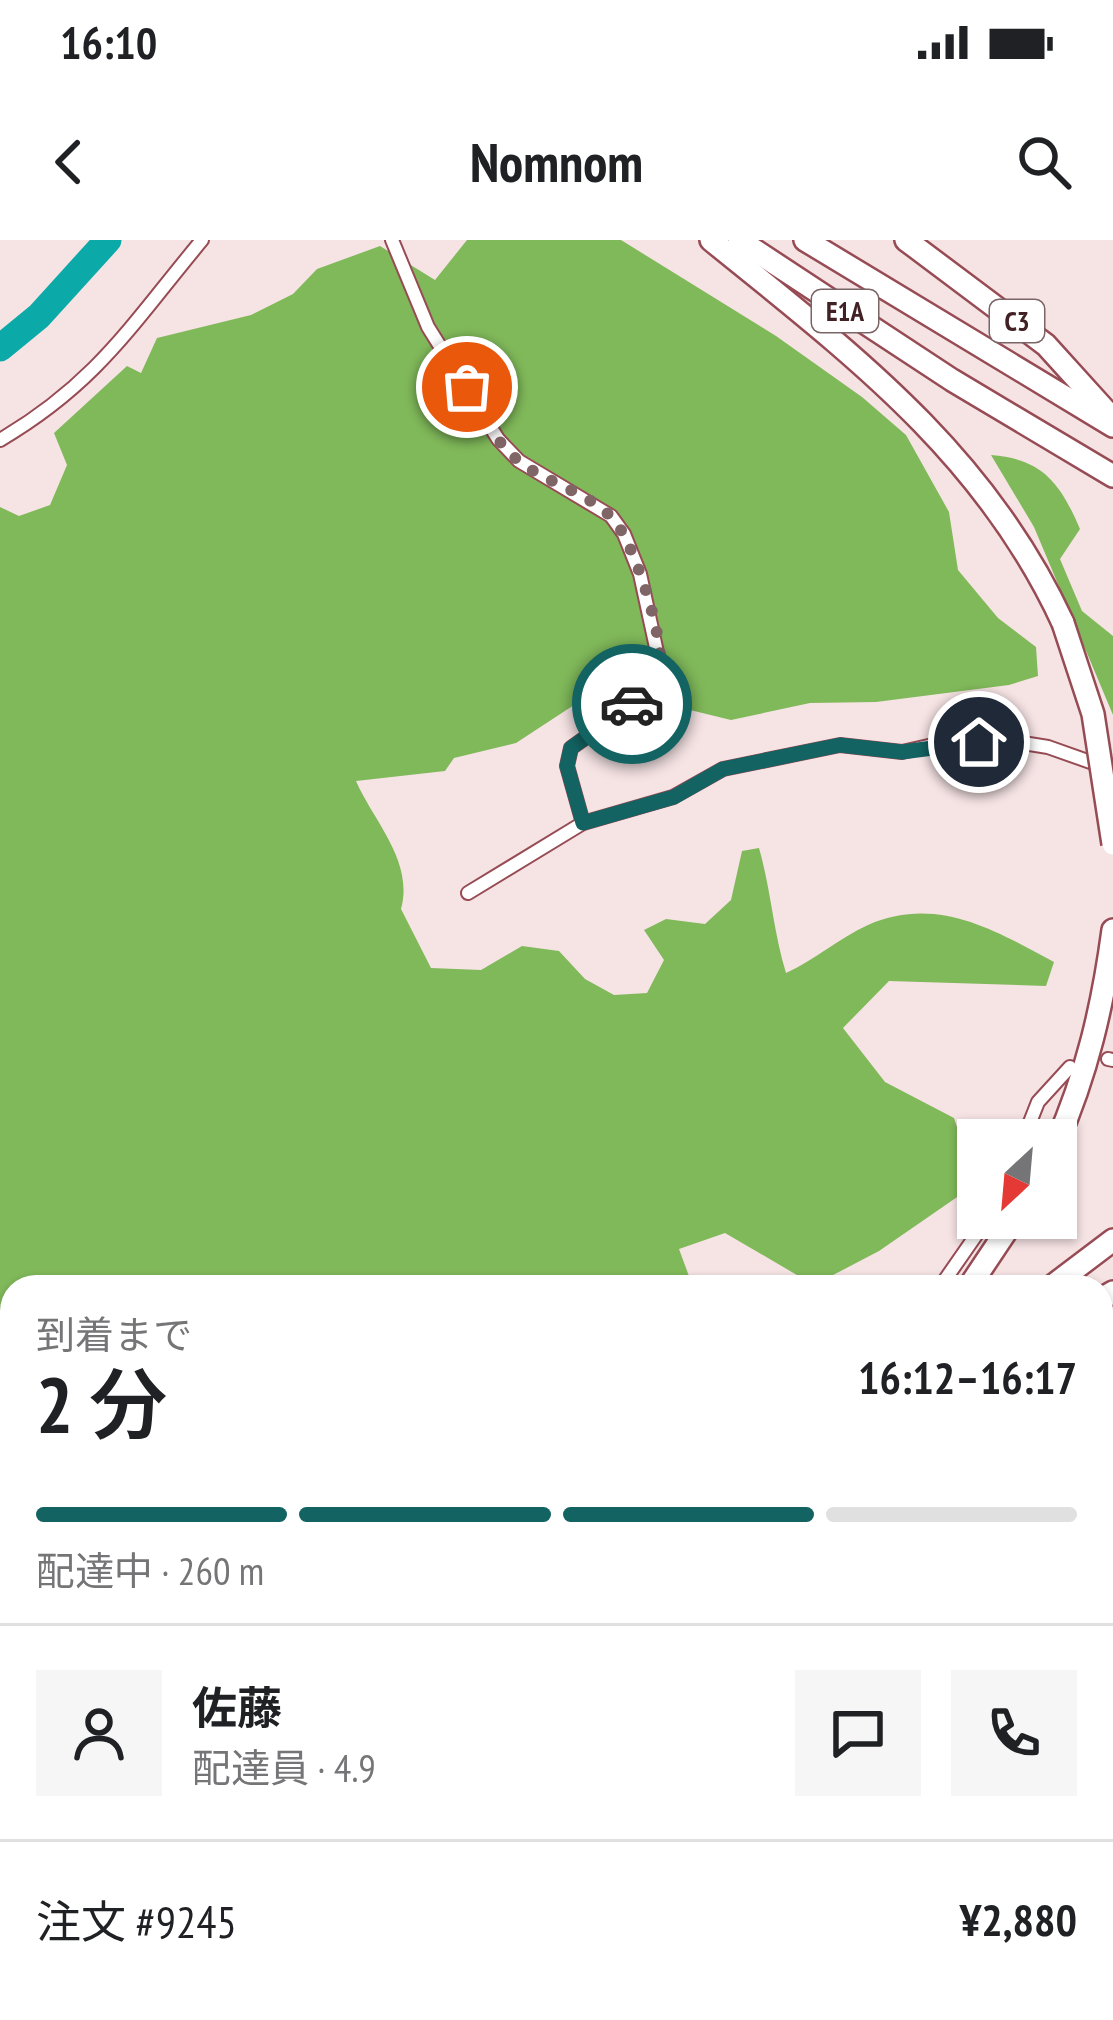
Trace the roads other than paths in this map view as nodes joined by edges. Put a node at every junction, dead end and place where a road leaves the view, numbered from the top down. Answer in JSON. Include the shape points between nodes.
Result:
{"nodes":[{"id":1,"x":202,"y":240,"type":"edge"},
{"id":2,"x":392,"y":240,"type":"edge"},
{"id":3,"x":711,"y":240,"type":"edge"},
{"id":4,"x":739,"y":240,"type":"edge"},
{"id":5,"x":805,"y":240,"type":"edge"},
{"id":6,"x":906,"y":240,"type":"edge"},
{"id":7,"x":1106,"y":419,"type":"edge"},
{"id":8,"x":0,"y":440,"type":"edge"},
{"id":9,"x":1113,"y":476,"type":"edge"},
{"id":10,"x":1113,"y":770,"type":"edge"},
{"id":11,"x":583,"y":823,"type":"junction"},
{"id":12,"x":1113,"y":844,"type":"edge"},
{"id":13,"x":468,"y":893,"type":"dead end"},
{"id":14,"x":1113,"y":930,"type":"edge"},
{"id":15,"x":1070,"y":1067,"type":"dead end"},
{"id":16,"x":1031,"y":1119,"type":"edge"},
{"id":17,"x":1066,"y":1119,"type":"edge"},
{"id":18,"x":973,"y":1239,"type":"edge"},
{"id":19,"x":1002,"y":1239,"type":"edge"},
{"id":20,"x":1113,"y":1240,"type":"edge"},
{"id":21,"x":948,"y":1275,"type":"edge"},
{"id":22,"x":977,"y":1275,"type":"edge"},
{"id":23,"x":1067,"y":1275,"type":"edge"}],
"edges":[{"from":1,"to":8,"type":"street","via":[[108,358],[56,406]]},
{"from":2,"to":11,"type":"street","via":[[417,306],[498,440],[611,516],[640,574],[660,667],[638,700],[571,748],[567,766]]},
{"from":3,"to":12,"type":"highway","bridge":true,"via":[[916,412],[979,482],[1036,564],[1093,714]]},
{"from":4,"to":9,"type":"highway","number":"E1A"},
{"from":5,"to":7,"type":"highway","number":"E1A"},
{"from":6,"to":7,"type":"highway","number":"C3","via":[[1046,345]]},
{"from":10,"to":11,"type":"street","via":[[1012,742],[902,752],[840,745],[723,769],[674,797]]},
{"from":11,"to":13,"type":"street"},
{"from":14,"to":17,"type":"highway","via":[[1103,1007]]},
{"from":15,"to":16,"type":"street"},
{"from":18,"to":21,"type":"street"},
{"from":19,"to":22,"type":"highway"},
{"from":20,"to":23,"type":"highway"}]}
